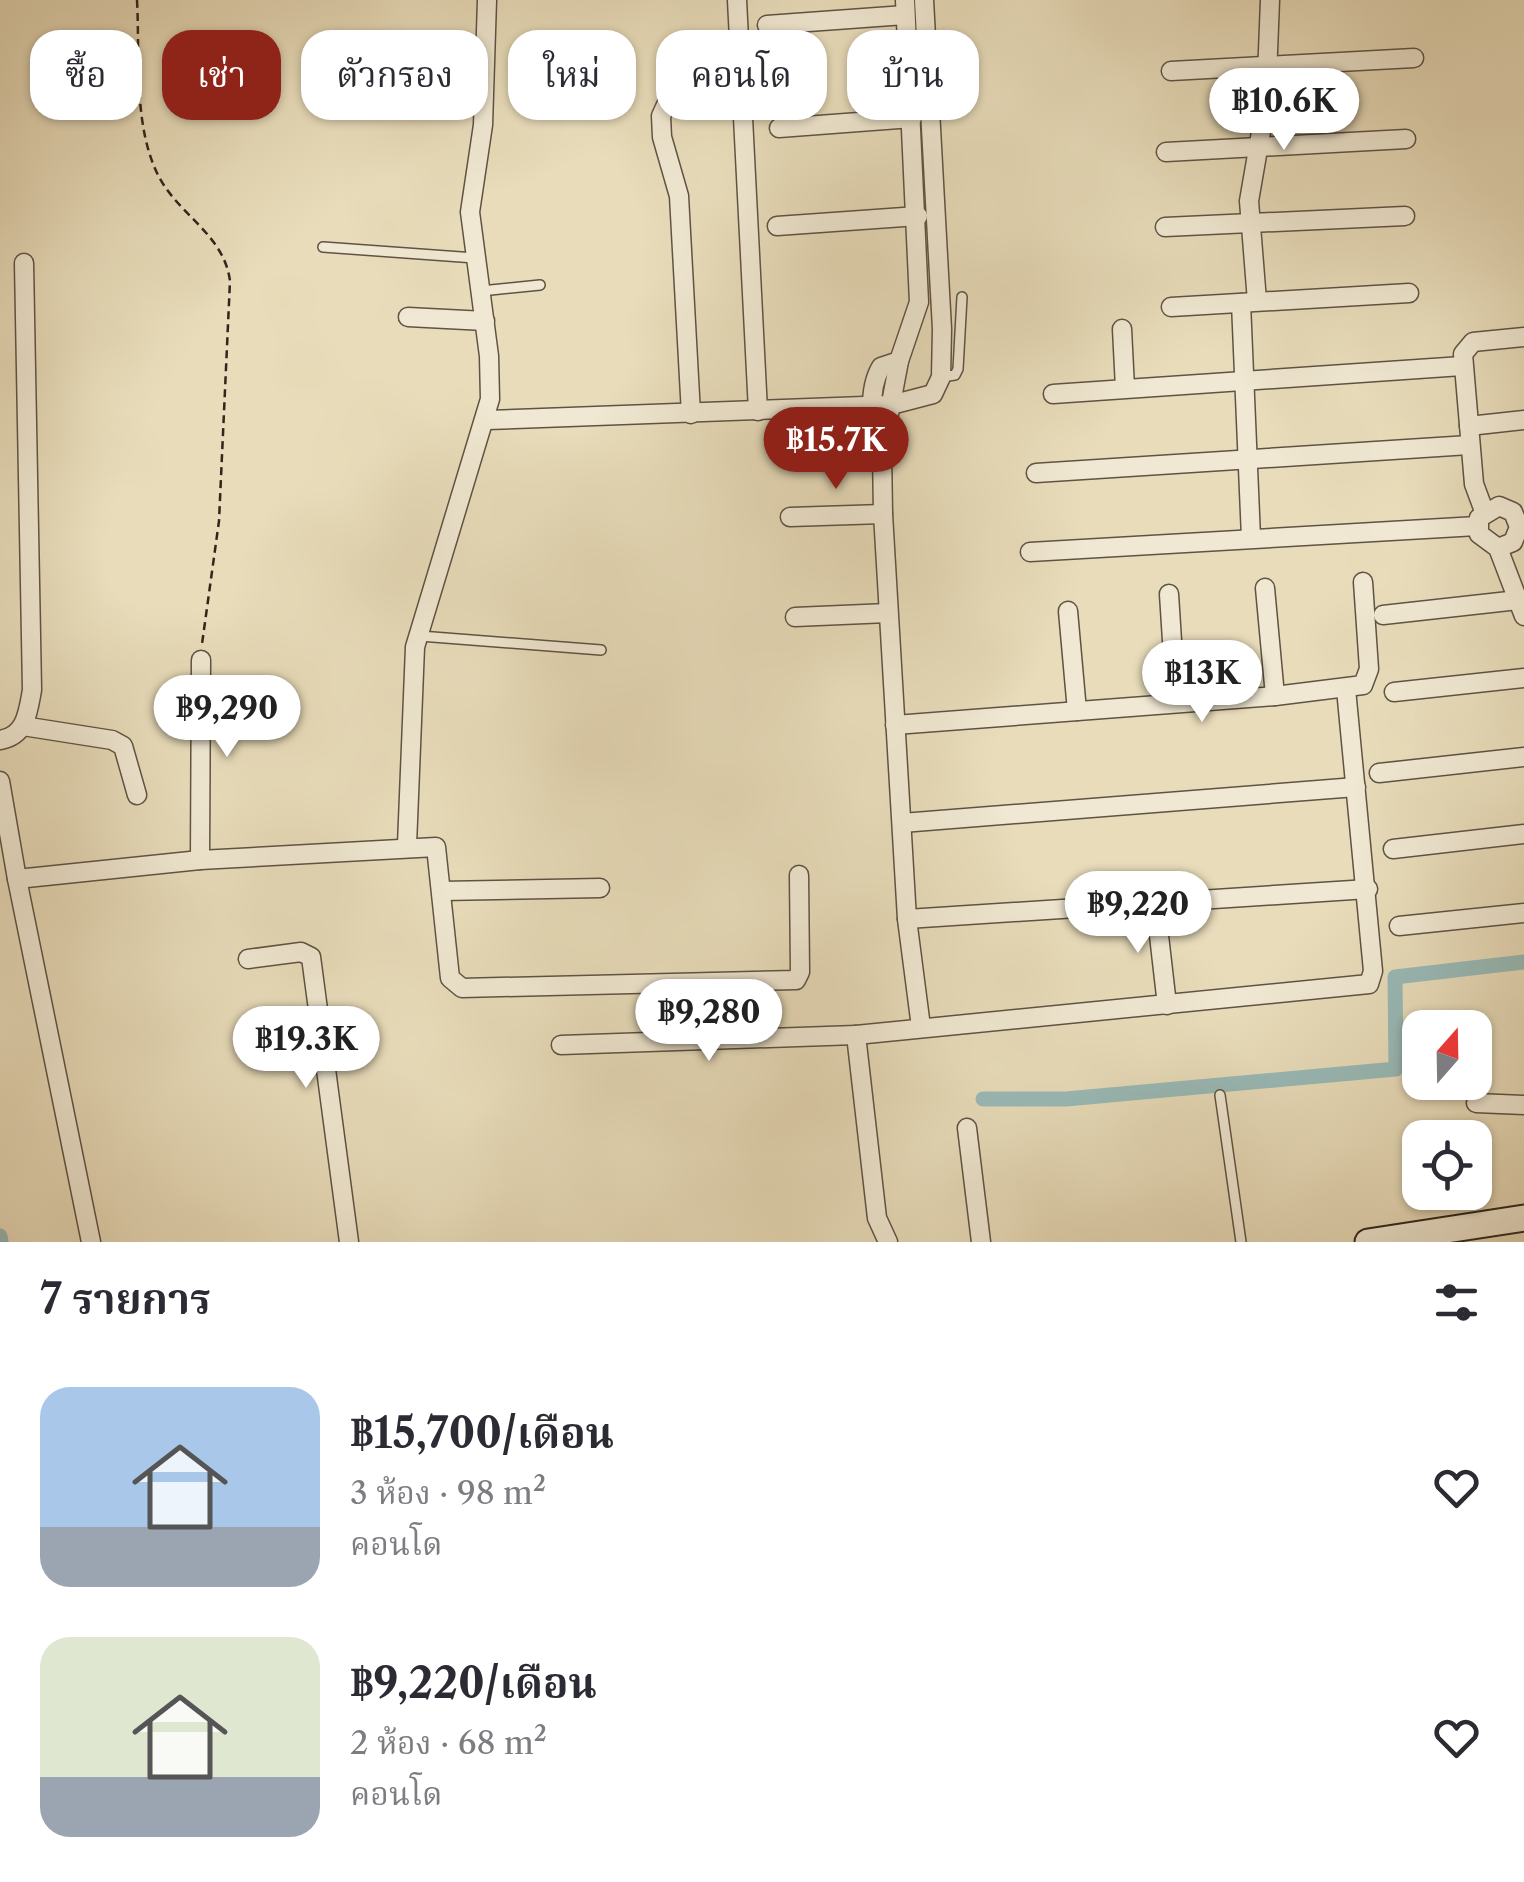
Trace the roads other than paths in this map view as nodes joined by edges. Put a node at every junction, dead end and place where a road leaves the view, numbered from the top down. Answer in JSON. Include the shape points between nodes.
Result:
{"nodes":[{"id":1,"x":484,"y":0,"type":"edge"},
{"id":2,"x":737,"y":0,"type":"edge"},
{"id":3,"x":924,"y":0,"type":"edge"},
{"id":4,"x":1270,"y":0,"type":"edge"},
{"id":5,"x":905,"y":8,"type":"edge"},
{"id":6,"x":767,"y":25,"type":"dead end"},
{"id":7,"x":738,"y":30,"type":"edge"},
{"id":8,"x":1414,"y":58,"type":"dead end"},
{"id":9,"x":1269,"y":66,"type":"junction"},
{"id":10,"x":1171,"y":72,"type":"dead end"},
{"id":11,"x":661,"y":120,"type":"edge"},
{"id":12,"x":743,"y":120,"type":"edge"},
{"id":13,"x":885,"y":120,"type":"edge"},
{"id":14,"x":912,"y":120,"type":"edge"},
{"id":15,"x":779,"y":128,"type":"dead end"},
{"id":16,"x":1406,"y":139,"type":"dead end"},
{"id":17,"x":1261,"y":146,"type":"junction"},
{"id":18,"x":1166,"y":152,"type":"dead end"},
{"id":19,"x":918,"y":216,"type":"junction"},
{"id":20,"x":1405,"y":216,"type":"dead end"},
{"id":21,"x":1250,"y":222,"type":"junction"},
{"id":22,"x":777,"y":226,"type":"dead end"},
{"id":23,"x":1166,"y":227,"type":"dead end"},
{"id":24,"x":323,"y":248,"type":"dead end"},
{"id":25,"x":477,"y":258,"type":"junction"},
{"id":26,"x":24,"y":263,"type":"dead end"},
{"id":27,"x":540,"y":285,"type":"dead end"},
{"id":28,"x":482,"y":292,"type":"junction"},
{"id":29,"x":1409,"y":293,"type":"dead end"},
{"id":30,"x":962,"y":297,"type":"dead end"},
{"id":31,"x":1249,"y":302,"type":"junction"},
{"id":32,"x":1171,"y":306,"type":"dead end"},
{"id":33,"x":408,"y":316,"type":"dead end"},
{"id":34,"x":485,"y":320,"type":"junction"},
{"id":35,"x":1122,"y":329,"type":"dead end"},
{"id":36,"x":1524,"y":337,"type":"edge"},
{"id":37,"x":1462,"y":366,"type":"junction"},
{"id":38,"x":941,"y":377,"type":"junction"},
{"id":39,"x":1242,"y":381,"type":"junction"},
{"id":40,"x":1126,"y":388,"type":"junction"},
{"id":41,"x":1053,"y":394,"type":"dead end"},
{"id":42,"x":882,"y":405,"type":"junction"},
{"id":43,"x":758,"y":411,"type":"junction"},
{"id":44,"x":691,"y":414,"type":"junction"},
{"id":45,"x":487,"y":420,"type":"junction"},
{"id":46,"x":1524,"y":420,"type":"edge"},
{"id":47,"x":1468,"y":426,"type":"junction"},
{"id":48,"x":1470,"y":446,"type":"junction"},
{"id":49,"x":1247,"y":459,"type":"junction"},
{"id":50,"x":1036,"y":473,"type":"dead end"},
{"id":51,"x":1515,"y":505,"type":"edge"},
{"id":52,"x":883,"y":514,"type":"junction"},
{"id":53,"x":790,"y":517,"type":"dead end"},
{"id":54,"x":1480,"y":519,"type":"junction"},
{"id":55,"x":1252,"y":538,"type":"junction"},
{"id":56,"x":1498,"y":548,"type":"junction"},
{"id":57,"x":1030,"y":552,"type":"dead end"},
{"id":58,"x":1362,"y":582,"type":"dead end"},
{"id":59,"x":1265,"y":588,"type":"dead end"},
{"id":60,"x":1169,"y":594,"type":"dead end"},
{"id":61,"x":1521,"y":608,"type":"edge"},
{"id":62,"x":1068,"y":611,"type":"dead end"},
{"id":63,"x":888,"y":613,"type":"junction"},
{"id":64,"x":1383,"y":615,"type":"dead end"},
{"id":65,"x":795,"y":618,"type":"dead end"},
{"id":66,"x":420,"y":636,"type":"junction"},
{"id":67,"x":601,"y":650,"type":"dead end"},
{"id":68,"x":202,"y":660,"type":"road end"},
{"id":69,"x":1524,"y":678,"type":"edge"},
{"id":70,"x":1346,"y":690,"type":"junction"},
{"id":71,"x":1394,"y":692,"type":"dead end"},
{"id":72,"x":1275,"y":696,"type":"junction"},
{"id":73,"x":1176,"y":704,"type":"junction"},
{"id":74,"x":1076,"y":711,"type":"junction"},
{"id":75,"x":895,"y":725,"type":"junction"},
{"id":76,"x":23,"y":726,"type":"junction"},
{"id":77,"x":0,"y":740,"type":"edge"},
{"id":78,"x":1524,"y":757,"type":"edge"},
{"id":79,"x":1379,"y":773,"type":"dead end"},
{"id":80,"x":0,"y":781,"type":"edge"},
{"id":81,"x":1356,"y":786,"type":"junction"},
{"id":82,"x":137,"y":794,"type":"dead end"},
{"id":83,"x":902,"y":823,"type":"junction"},
{"id":84,"x":1524,"y":834,"type":"edge"},
{"id":85,"x":407,"y":845,"type":"junction"},
{"id":86,"x":1392,"y":849,"type":"dead end"},
{"id":87,"x":200,"y":860,"type":"junction"},
{"id":88,"x":798,"y":875,"type":"dead end"},
{"id":89,"x":17,"y":879,"type":"junction"},
{"id":90,"x":600,"y":888,"type":"dead end"},
{"id":91,"x":1368,"y":889,"type":"junction"},
{"id":92,"x":442,"y":890,"type":"junction"},
{"id":93,"x":1155,"y":900,"type":"junction"},
{"id":94,"x":1524,"y":912,"type":"edge"},
{"id":95,"x":907,"y":919,"type":"junction"},
{"id":96,"x":1399,"y":926,"type":"dead end"},
{"id":97,"x":248,"y":959,"type":"dead end"},
{"id":98,"x":1167,"y":1005,"type":"junction"},
{"id":99,"x":921,"y":1027,"type":"junction"},
{"id":100,"x":856,"y":1034,"type":"junction"},
{"id":101,"x":560,"y":1045,"type":"dead end"},
{"id":102,"x":1220,"y":1094,"type":"dead end"},
{"id":103,"x":1476,"y":1103,"type":"dead end"},
{"id":104,"x":1524,"y":1106,"type":"edge"},
{"id":105,"x":967,"y":1128,"type":"dead end"},
{"id":106,"x":877,"y":1218,"type":"junction"},
{"id":107,"x":1524,"y":1218,"type":"edge"},
{"id":108,"x":91,"y":1242,"type":"edge"},
{"id":109,"x":349,"y":1242,"type":"edge"},
{"id":110,"x":870,"y":1242,"type":"edge"},
{"id":111,"x":888,"y":1242,"type":"edge"},
{"id":112,"x":981,"y":1242,"type":"edge"},
{"id":113,"x":1241,"y":1242,"type":"edge"},
{"id":114,"x":1368,"y":1242,"type":"edge"}],
"edges":[{"from":1,"to":25,"type":"street","via":[[483,126],[470,212]]},
{"from":2,"to":7,"type":"street"},
{"from":3,"to":38,"type":"street"},
{"from":4,"to":9,"type":"street"},
{"from":5,"to":6,"type":"street"},
{"from":8,"to":9,"type":"street"},
{"from":9,"to":10,"type":"street"},
{"from":9,"to":17,"type":"street"},
{"from":11,"to":44,"type":"street","via":[[680,196]]},
{"from":12,"to":43,"type":"street"},
{"from":13,"to":15,"type":"street"},
{"from":14,"to":19,"type":"street"},
{"from":16,"to":17,"type":"street"},
{"from":17,"to":18,"type":"street"},
{"from":17,"to":21,"type":"street","via":[[1250,181]]},
{"from":19,"to":22,"type":"street"},
{"from":19,"to":42,"type":"street","via":[[919,302],[899,361],[878,372]]},
{"from":20,"to":21,"type":"street"},
{"from":21,"to":23,"type":"street"},
{"from":21,"to":31,"type":"street"},
{"from":24,"to":25,"type":"lane"},
{"from":25,"to":28,"type":"street"},
{"from":26,"to":76,"type":"street","via":[[33,614],[32,690]]},
{"from":27,"to":28,"type":"lane"},
{"from":28,"to":34,"type":"street"},
{"from":29,"to":31,"type":"street"},
{"from":30,"to":38,"type":"lane","via":[[958,370]]},
{"from":31,"to":32,"type":"street"},
{"from":31,"to":39,"type":"street"},
{"from":33,"to":34,"type":"street"},
{"from":34,"to":45,"type":"street"},
{"from":35,"to":40,"type":"street"},
{"from":36,"to":37,"type":"street","via":[[1473,342]]},
{"from":37,"to":39,"type":"street"},
{"from":37,"to":47,"type":"street"},
{"from":38,"to":42,"type":"street","via":[[926,399]]},
{"from":39,"to":40,"type":"street"},
{"from":39,"to":49,"type":"street"},
{"from":40,"to":41,"type":"street"},
{"from":42,"to":43,"type":"street"},
{"from":42,"to":52,"type":"street"},
{"from":43,"to":44,"type":"street"},
{"from":44,"to":45,"type":"street"},
{"from":45,"to":66,"type":"street"},
{"from":46,"to":47,"type":"street"},
{"from":47,"to":48,"type":"street"},
{"from":48,"to":49,"type":"street"},
{"from":48,"to":54,"type":"street"},
{"from":49,"to":50,"type":"street"},
{"from":49,"to":55,"type":"street"},
{"from":51,"to":54,"type":"street"},
{"from":51,"to":56,"type":"street","via":[[1519,527],[1513,542]]},
{"from":52,"to":53,"type":"street"},
{"from":52,"to":63,"type":"street"},
{"from":54,"to":55,"type":"street"},
{"from":54,"to":56,"type":"street","via":[[1483,541]]},
{"from":55,"to":57,"type":"street"},
{"from":56,"to":61,"type":"street"},
{"from":58,"to":70,"type":"street","via":[[1368,677]]},
{"from":59,"to":72,"type":"street"},
{"from":60,"to":73,"type":"street"},
{"from":61,"to":64,"type":"street"},
{"from":62,"to":74,"type":"street"},
{"from":63,"to":65,"type":"street"},
{"from":63,"to":75,"type":"street"},
{"from":66,"to":67,"type":"lane"},
{"from":66,"to":85,"type":"street","via":[[410,698]]},
{"from":68,"to":87,"type":"street"},
{"from":69,"to":71,"type":"street"},
{"from":70,"to":72,"type":"street"},
{"from":70,"to":81,"type":"street"},
{"from":72,"to":73,"type":"street"},
{"from":73,"to":74,"type":"street"},
{"from":74,"to":75,"type":"street"},
{"from":75,"to":83,"type":"street"},
{"from":76,"to":77,"type":"street"},
{"from":76,"to":82,"type":"street","via":[[112,740],[130,757]]},
{"from":78,"to":79,"type":"street"},
{"from":80,"to":89,"type":"street"},
{"from":81,"to":83,"type":"street"},
{"from":81,"to":91,"type":"street"},
{"from":83,"to":95,"type":"street"},
{"from":84,"to":86,"type":"street"},
{"from":85,"to":87,"type":"street"},
{"from":85,"to":92,"type":"street","via":[[438,849]]},
{"from":87,"to":89,"type":"street"},
{"from":88,"to":92,"type":"street","via":[[800,972],[793,980],[462,988],[450,978]]},
{"from":89,"to":108,"type":"street"},
{"from":90,"to":92,"type":"street"},
{"from":91,"to":93,"type":"street"},
{"from":91,"to":98,"type":"street","via":[[1373,972],[1366,986]]},
{"from":93,"to":95,"type":"street"},
{"from":93,"to":98,"type":"street"},
{"from":94,"to":96,"type":"street"},
{"from":95,"to":99,"type":"street"},
{"from":97,"to":109,"type":"street","via":[[301,952],[312,958]]},
{"from":98,"to":99,"type":"street"},
{"from":99,"to":100,"type":"street"},
{"from":100,"to":101,"type":"street"},
{"from":100,"to":106,"type":"street"},
{"from":102,"to":113,"type":"lane"},
{"from":103,"to":104,"type":"street"},
{"from":105,"to":112,"type":"street"},
{"from":106,"to":110,"type":"street"},
{"from":106,"to":111,"type":"street"},
{"from":107,"to":114,"type":"street"}]}
